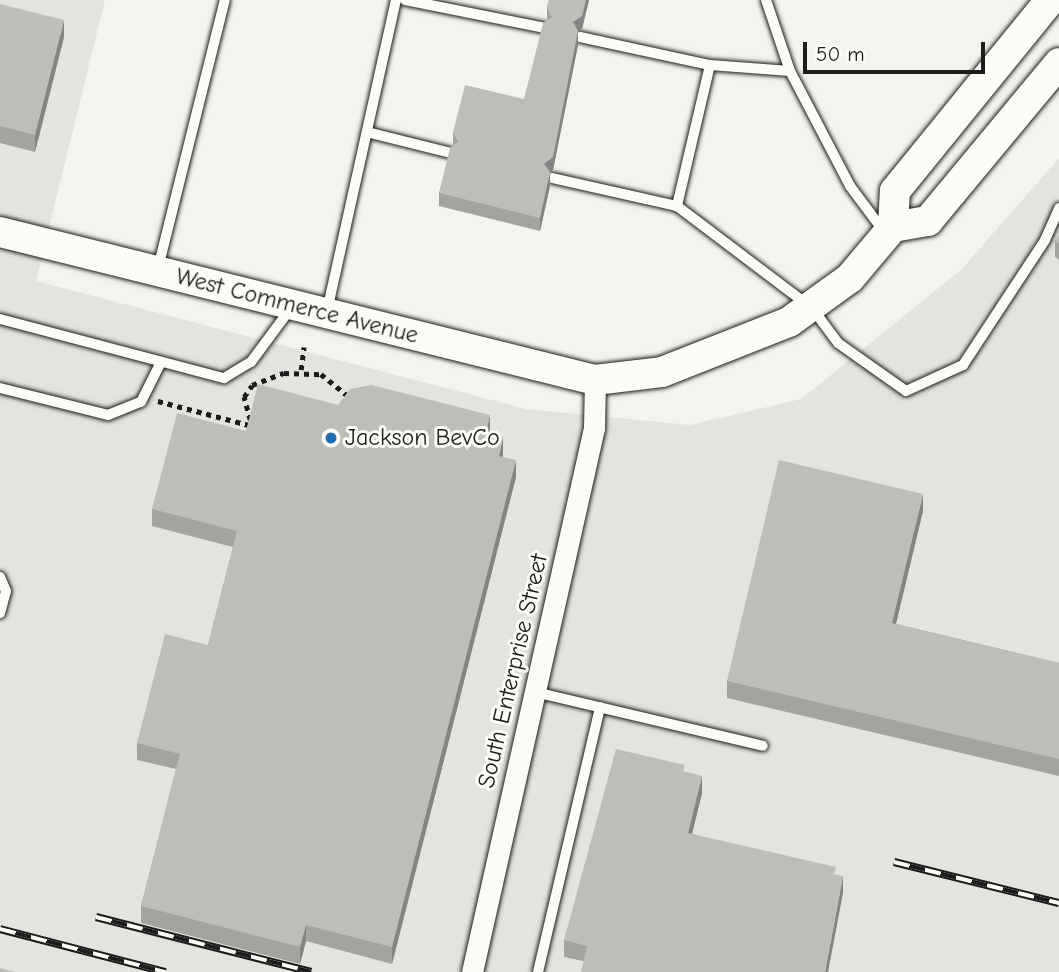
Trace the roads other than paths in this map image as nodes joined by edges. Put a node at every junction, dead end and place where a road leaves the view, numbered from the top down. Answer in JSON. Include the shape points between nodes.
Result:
{"nodes":[{"id":1,"x":225,"y":0,"type":"edge"},
{"id":2,"x":396,"y":0,"type":"edge"},
{"id":3,"x":405,"y":0,"type":"edge"},
{"id":4,"x":766,"y":0,"type":"edge"},
{"id":5,"x":1050,"y":0,"type":"edge"},
{"id":6,"x":545,"y":28,"type":"edge"},
{"id":7,"x":580,"y":37,"type":"edge"},
{"id":8,"x":1059,"y":63,"type":"edge"},
{"id":9,"x":710,"y":65,"type":"junction"},
{"id":10,"x":790,"y":71,"type":"junction"},
{"id":11,"x":371,"y":133,"type":"junction"},
{"id":12,"x":451,"y":153,"type":"edge"},
{"id":13,"x":552,"y":178,"type":"edge"},
{"id":14,"x":677,"y":206,"type":"junction"},
{"id":15,"x":1059,"y":208,"type":"edge"},
{"id":16,"x":890,"y":231,"type":"junction"},
{"id":17,"x":0,"y":232,"type":"edge"},
{"id":18,"x":157,"y":271,"type":"junction"},
{"id":19,"x":293,"y":305,"type":"junction"},
{"id":20,"x":812,"y":309,"type":"junction"},
{"id":21,"x":326,"y":314,"type":"junction"},
{"id":22,"x":0,"y":318,"type":"edge"},
{"id":23,"x":161,"y":362,"type":"junction"},
{"id":24,"x":595,"y":380,"type":"junction"},
{"id":25,"x":0,"y":388,"type":"edge"},
{"id":26,"x":0,"y":577,"type":"edge"},
{"id":27,"x":0,"y":613,"type":"edge"},
{"id":28,"x":535,"y":692,"type":"junction"},
{"id":29,"x":600,"y":708,"type":"junction"},
{"id":30,"x":763,"y":746,"type":"dead end"},
{"id":31,"x":472,"y":972,"type":"edge"},
{"id":32,"x":538,"y":972,"type":"edge"}],
"edges":[{"from":1,"to":18,"type":"lane"},
{"from":2,"to":11,"type":"lane"},
{"from":3,"to":6,"type":"lane"},
{"from":4,"to":10,"type":"lane"},
{"from":5,"to":16,"type":"street","via":[[895,191]]},
{"from":7,"to":9,"type":"lane"},
{"from":8,"to":16,"type":"street","via":[[928,221]]},
{"from":9,"to":10,"type":"lane"},
{"from":9,"to":14,"type":"lane"},
{"from":10,"to":16,"type":"lane","via":[[850,186]]},
{"from":11,"to":12,"type":"lane"},
{"from":11,"to":21,"type":"lane"},
{"from":13,"to":14,"type":"lane"},
{"from":14,"to":20,"type":"lane"},
{"from":15,"to":20,"type":"lane","via":[[1045,240],[963,365],[906,391],[838,343]]},
{"from":16,"to":20,"type":"street"},
{"from":17,"to":18,"type":"street","name":"West Commerce Avenue"},
{"from":18,"to":19,"type":"street","name":"West Commerce Avenue"},
{"from":19,"to":21,"type":"street","name":"West Commerce Avenue"},
{"from":19,"to":23,"type":"lane","via":[[251,362],[224,378]]},
{"from":20,"to":24,"type":"street","via":[[662,372]]},
{"from":21,"to":24,"type":"street","name":"West Commerce Avenue"},
{"from":22,"to":23,"type":"lane"},
{"from":23,"to":25,"type":"lane","via":[[141,402],[108,415]]},
{"from":24,"to":28,"type":"street","name":"South Enterprise Street","via":[[594,428]]},
{"from":26,"to":27,"type":"lane","via":[[6,591]]},
{"from":28,"to":29,"type":"lane"},
{"from":28,"to":31,"type":"street","name":"South Enterprise Street"},
{"from":29,"to":30,"type":"lane"},
{"from":29,"to":32,"type":"lane"}]}
